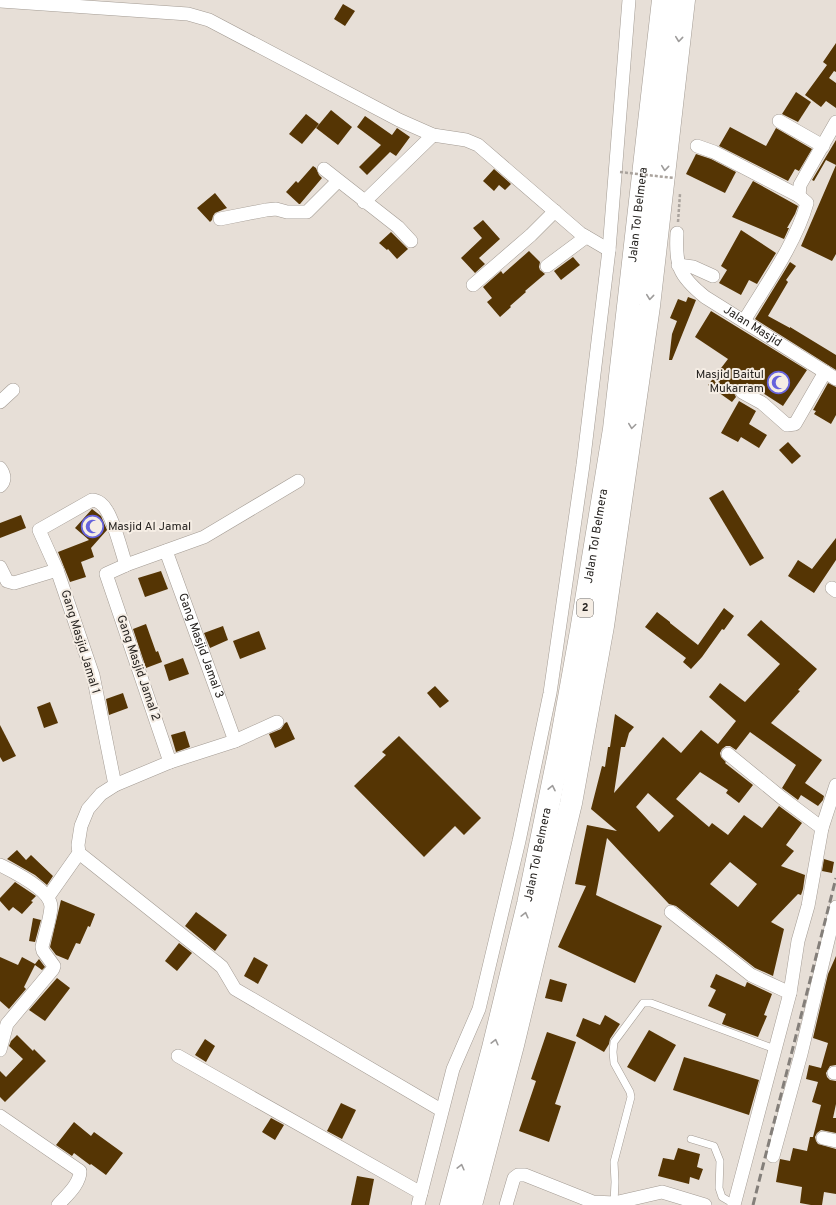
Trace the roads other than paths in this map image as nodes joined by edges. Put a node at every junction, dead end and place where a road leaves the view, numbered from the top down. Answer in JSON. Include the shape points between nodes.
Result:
{"nodes":[{"id":1,"x":629,"y":0,"type":"edge"},
{"id":2,"x":663,"y":0,"type":"edge"},
{"id":3,"x":684,"y":0,"type":"edge"},
{"id":4,"x":0,"y":1,"type":"edge"},
{"id":5,"x":779,"y":121,"type":"dead end"},
{"id":6,"x":836,"y":122,"type":"edge"},
{"id":7,"x":433,"y":135,"type":"junction"},
{"id":8,"x":697,"y":146,"type":"dead end"},
{"id":9,"x":823,"y":146,"type":"junction"},
{"id":10,"x":324,"y":169,"type":"dead end"},
{"id":11,"x":338,"y":181,"type":"junction"},
{"id":12,"x":799,"y":196,"type":"junction"},
{"id":13,"x":364,"y":202,"type":"junction"},
{"id":14,"x":555,"y":211,"type":"junction"},
{"id":15,"x":220,"y":219,"type":"dead end"},
{"id":16,"x":677,"y":233,"type":"dead end"},
{"id":17,"x":586,"y":237,"type":"junction"},
{"id":18,"x":412,"y":241,"type":"dead end"},
{"id":19,"x":609,"y":250,"type":"junction"},
{"id":20,"x":678,"y":265,"type":"junction"},
{"id":21,"x":547,"y":266,"type":"dead end"},
{"id":22,"x":713,"y":276,"type":"dead end"},
{"id":23,"x":473,"y":285,"type":"dead end"},
{"id":24,"x":744,"y":321,"type":"junction"},
{"id":25,"x":831,"y":376,"type":"edge"},
{"id":26,"x":13,"y":390,"type":"dead end"},
{"id":27,"x":742,"y":392,"type":"dead end"},
{"id":28,"x":0,"y":402,"type":"edge"},
{"id":29,"x":0,"y":468,"type":"edge"},
{"id":30,"x":298,"y":481,"type":"dead end"},
{"id":31,"x":0,"y":486,"type":"edge"},
{"id":32,"x":166,"y":552,"type":"junction"},
{"id":33,"x":126,"y":565,"type":"junction"},
{"id":34,"x":0,"y":567,"type":"edge"},
{"id":35,"x":57,"y":570,"type":"junction"},
{"id":36,"x":277,"y":722,"type":"dead end"},
{"id":37,"x":235,"y":741,"type":"junction"},
{"id":38,"x":728,"y":754,"type":"dead end"},
{"id":39,"x":170,"y":762,"type":"junction"},
{"id":40,"x":115,"y":785,"type":"junction"},
{"id":41,"x":836,"y":785,"type":"edge"},
{"id":42,"x":822,"y":828,"type":"junction"},
{"id":43,"x":80,"y":853,"type":"junction"},
{"id":44,"x":0,"y":865,"type":"edge"},
{"id":45,"x":48,"y":897,"type":"junction"},
{"id":46,"x":836,"y":907,"type":"edge"},
{"id":47,"x":671,"y":912,"type":"dead end"},
{"id":48,"x":790,"y":994,"type":"junction"},
{"id":49,"x":4,"y":1022,"type":"edge"},
{"id":50,"x":775,"y":1049,"type":"junction"},
{"id":51,"x":0,"y":1050,"type":"edge"},
{"id":52,"x":178,"y":1056,"type":"dead end"},
{"id":53,"x":441,"y":1110,"type":"junction"},
{"id":54,"x":0,"y":1116,"type":"edge"},
{"id":55,"x":691,"y":1139,"type":"dead end"},
{"id":56,"x":773,"y":1156,"type":"dead end"},
{"id":57,"x":419,"y":1199,"type":"edge"},
{"id":58,"x":614,"y":1204,"type":"edge"},
{"id":59,"x":734,"y":1204,"type":"edge"},
{"id":60,"x":58,"y":1205,"type":"edge"},
{"id":61,"x":451,"y":1205,"type":"edge"},
{"id":62,"x":471,"y":1205,"type":"edge"},
{"id":63,"x":506,"y":1205,"type":"edge"},
{"id":64,"x":705,"y":1205,"type":"edge"}],
"edges":[{"from":1,"to":19,"type":"street","via":[[623,102]]},
{"from":61,"to":2,"type":"highway","name":"Jalan Tol Belmera","number":"2","one_way":true,"via":[[528,904],[582,631],[614,428]]},
{"from":3,"to":62,"type":"highway","name":"Jalan Tol Belmera","number":"2","one_way":true,"via":[[649,306],[603,626],[571,803],[513,1045]]},
{"from":4,"to":7,"type":"street","via":[[188,14],[209,20],[399,120]]},
{"from":5,"to":9,"type":"street"},
{"from":6,"to":9,"type":"street"},
{"from":7,"to":13,"type":"street"},
{"from":7,"to":14,"type":"street","via":[[466,140],[478,145]]},
{"from":8,"to":12,"type":"street","via":[[714,152]]},
{"from":9,"to":12,"type":"street","via":[[800,186]]},
{"from":10,"to":11,"type":"street"},
{"from":11,"to":13,"type":"street"},
{"from":11,"to":15,"type":"street","via":[[307,212],[276,209]]},
{"from":12,"to":24,"type":"street","via":[[807,203],[804,214],[784,255]]},
{"from":13,"to":18,"type":"street","via":[[398,227]]},
{"from":14,"to":17,"type":"street"},
{"from":14,"to":23,"type":"street"},
{"from":16,"to":20,"type":"street"},
{"from":17,"to":19,"type":"street"},
{"from":17,"to":21,"type":"street"},
{"from":19,"to":53,"type":"street","via":[[583,465],[550,693],[519,841],[479,1009],[453,1069]]},
{"from":20,"to":22,"type":"street"},
{"from":20,"to":24,"type":"street","name":"Jalan Masjid","via":[[690,285]]},
{"from":24,"to":25,"type":"street","name":"Jalan Masjid"},
{"from":25,"to":27,"type":"street","via":[[795,424],[786,425],[762,403]]},
{"from":26,"to":28,"type":"street"},
{"from":29,"to":31,"type":"street","via":[[5,476]]},
{"from":30,"to":32,"type":"street","via":[[204,537]]},
{"from":32,"to":33,"type":"street"},
{"from":32,"to":37,"type":"street","name":"Gang Masjid Jamal 3"},
{"from":33,"to":35,"type":"street","name":"Gang Masjid Jamal 1","via":[[107,510],[98,501],[92,500],[39,530]]},
{"from":33,"to":39,"type":"street","name":"Gang Masjid Jamal 2","via":[[106,574]]},
{"from":34,"to":35,"type":"street","via":[[7,581],[14,583]]},
{"from":35,"to":40,"type":"street","name":"Gang Masjid Jamal 1","via":[[93,675]]},
{"from":36,"to":37,"type":"street"},
{"from":37,"to":39,"type":"street"},
{"from":38,"to":42,"type":"street"},
{"from":39,"to":40,"type":"street"},
{"from":40,"to":43,"type":"street","via":[[101,794],[88,809],[81,826],[78,846]]},
{"from":41,"to":42,"type":"street"},
{"from":42,"to":48,"type":"street","via":[[808,906],[798,940]]},
{"from":43,"to":45,"type":"street"},
{"from":43,"to":53,"type":"street","via":[[222,967],[236,989]]},
{"from":44,"to":45,"type":"street","via":[[21,875]]},
{"from":45,"to":49,"type":"street","via":[[51,906],[42,947],[54,966],[53,969]]},
{"from":46,"to":56,"type":"street","via":[[801,1054]]},
{"from":47,"to":48,"type":"street","via":[[751,975]]},
{"from":48,"to":50,"type":"street"},
{"from":49,"to":51,"type":"street"},
{"from":50,"to":58,"type":"lane","via":[[651,1003],[643,1003],[614,1042],[614,1063],[631,1098],[614,1162]]},
{"from":50,"to":59,"type":"street"},
{"from":52,"to":57,"type":"street"},
{"from":53,"to":57,"type":"street"},
{"from":54,"to":60,"type":"street","via":[[80,1170],[80,1177]]},
{"from":55,"to":59,"type":"lane","via":[[714,1146],[720,1161],[720,1192],[722,1197]]},
{"from":58,"to":63,"type":"street","via":[[593,1202],[525,1175],[518,1175],[514,1178]]},
{"from":58,"to":64,"type":"street","via":[[662,1192]]}]}
